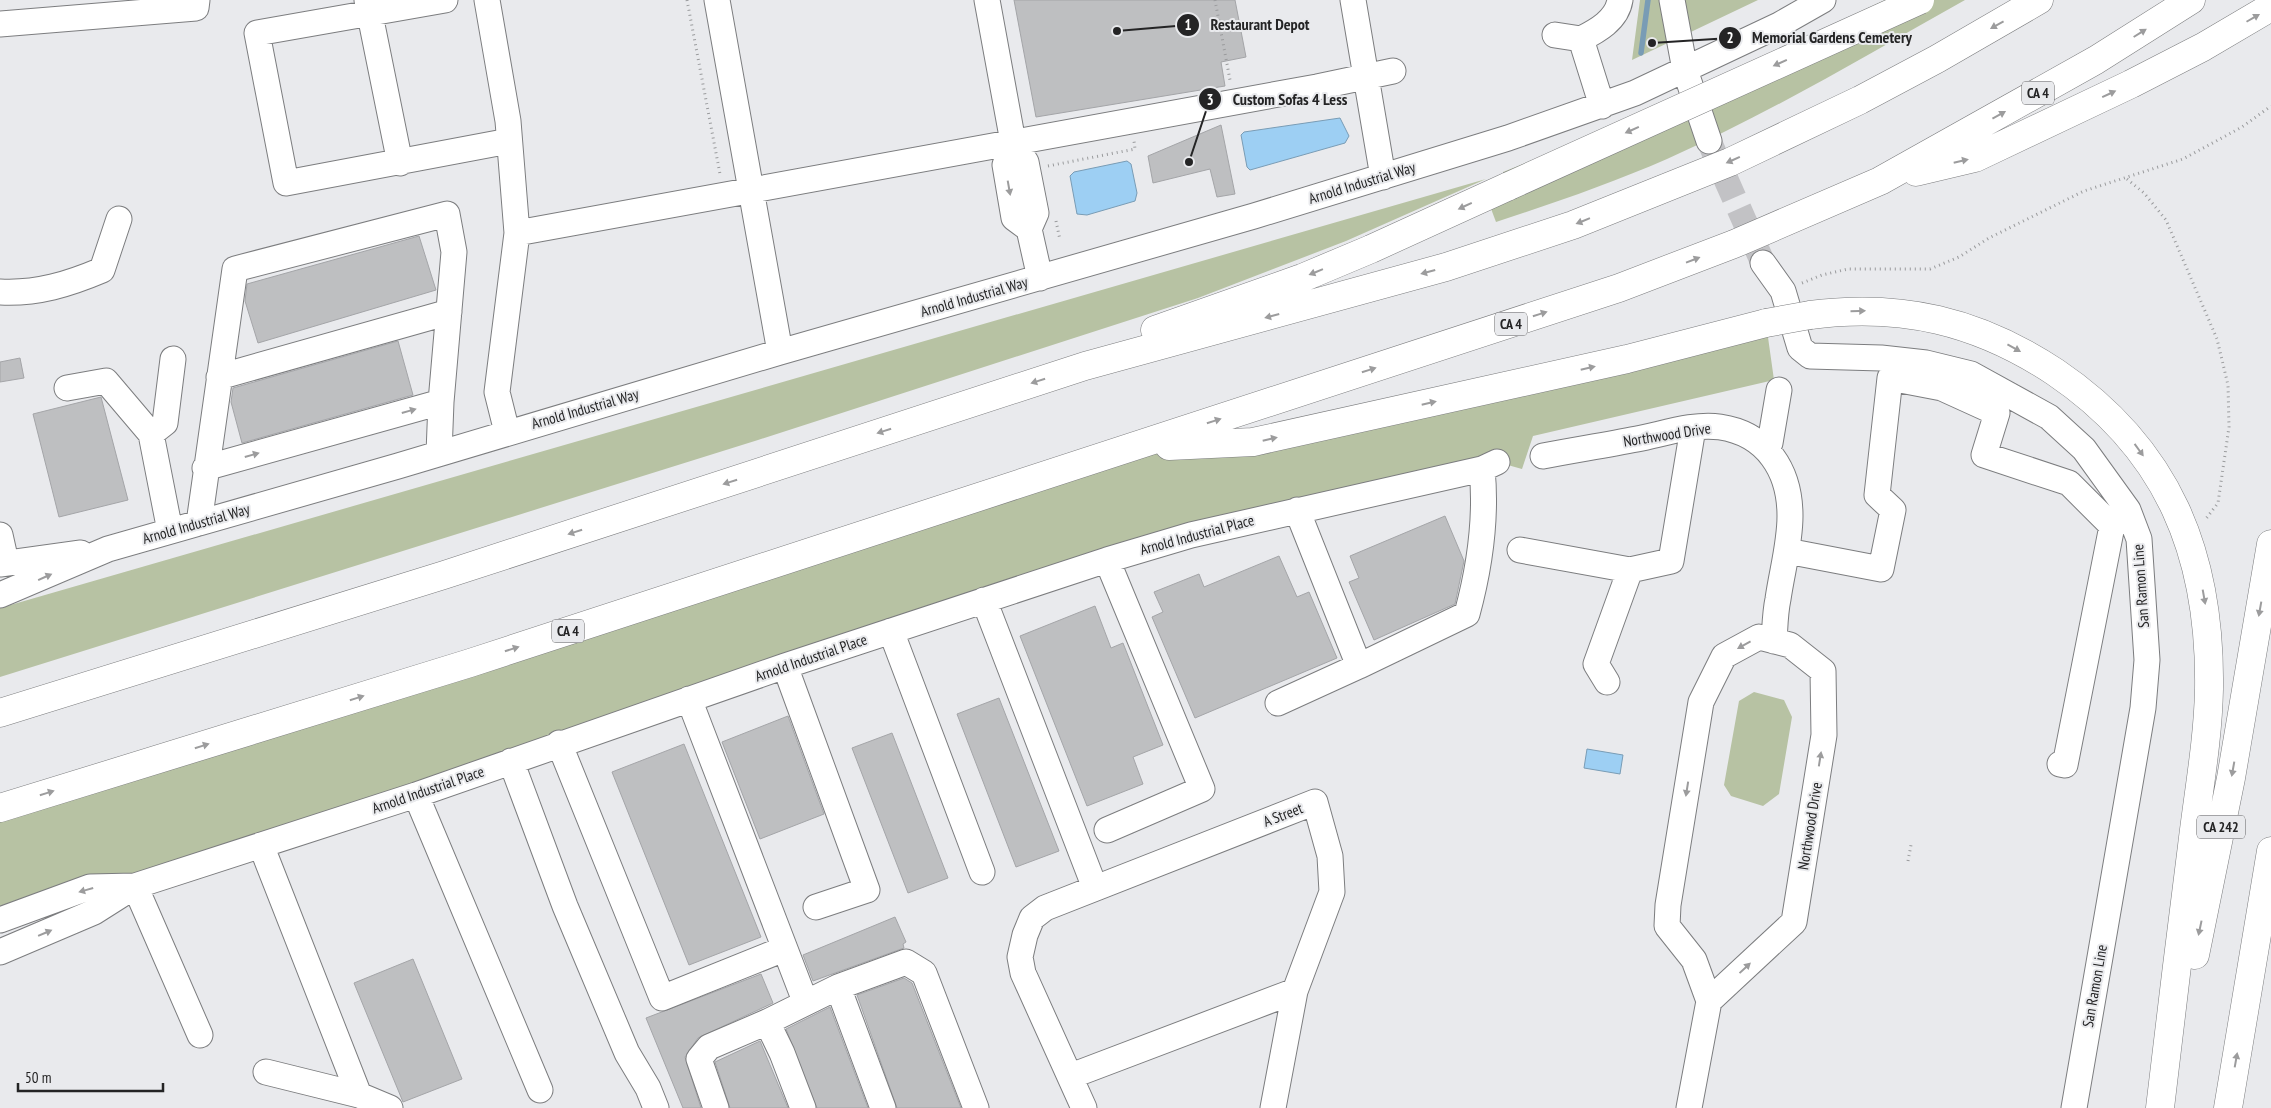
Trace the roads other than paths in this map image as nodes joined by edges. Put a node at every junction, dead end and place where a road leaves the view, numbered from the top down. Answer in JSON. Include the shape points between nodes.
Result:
{"nodes":[{"id":1,"x":197,"y":0,"type":"edge"},
{"id":2,"x":444,"y":0,"type":"edge"},
{"id":3,"x":487,"y":0,"type":"edge"},
{"id":4,"x":717,"y":0,"type":"edge"},
{"id":5,"x":987,"y":0,"type":"edge"},
{"id":6,"x":1353,"y":0,"type":"edge"},
{"id":7,"x":1620,"y":0,"type":"edge"},
{"id":8,"x":1672,"y":0,"type":"edge"},
{"id":9,"x":1823,"y":0,"type":"edge"},
{"id":10,"x":1920,"y":0,"type":"edge"},
{"id":11,"x":2004,"y":0,"type":"edge"},
{"id":12,"x":2039,"y":0,"type":"edge"},
{"id":13,"x":2191,"y":0,"type":"edge"},
{"id":14,"x":368,"y":6,"type":"edge"},
{"id":15,"x":2271,"y":7,"type":"edge"},
{"id":16,"x":79,"y":9,"type":"edge"},
{"id":17,"x":0,"y":24,"type":"edge"},
{"id":18,"x":1555,"y":35,"type":"dead end"},
{"id":19,"x":1580,"y":39,"type":"junction"},
{"id":20,"x":1685,"y":70,"type":"junction"},
{"id":21,"x":1393,"y":71,"type":"dead end"},
{"id":22,"x":1366,"y":77,"type":"junction"},
{"id":23,"x":1602,"y":106,"type":"junction"},
{"id":24,"x":1778,"y":140,"type":"junction"},
{"id":25,"x":509,"y":141,"type":"junction"},
{"id":26,"x":1709,"y":141,"type":"tunnel mouth"},
{"id":27,"x":1013,"y":142,"type":"junction"},
{"id":28,"x":400,"y":163,"type":"junction"},
{"id":29,"x":1382,"y":177,"type":"junction"},
{"id":30,"x":1880,"y":181,"type":"junction"},
{"id":31,"x":752,"y":191,"type":"junction"},
{"id":32,"x":119,"y":219,"type":"dead end"},
{"id":33,"x":518,"y":232,"type":"junction"},
{"id":34,"x":1764,"y":263,"type":"tunnel mouth"},
{"id":35,"x":1040,"y":278,"type":"junction"},
{"id":36,"x":0,"y":292,"type":"edge"},
{"id":37,"x":449,"y":312,"type":"junction"},
{"id":38,"x":780,"y":352,"type":"junction"},
{"id":39,"x":173,"y":359,"type":"dead end"},
{"id":40,"x":1085,"y":366,"type":"junction"},
{"id":41,"x":219,"y":377,"type":"junction"},
{"id":42,"x":67,"y":388,"type":"dead end"},
{"id":43,"x":1779,"y":390,"type":"dead end"},
{"id":44,"x":441,"y":402,"type":"junction"},
{"id":45,"x":1693,"y":428,"type":"junction"},
{"id":46,"x":506,"y":432,"type":"junction"},
{"id":47,"x":151,"y":434,"type":"junction"},
{"id":48,"x":1135,"y":447,"type":"junction"},
{"id":49,"x":1767,"y":448,"type":"junction"},
{"id":50,"x":439,"y":453,"type":"junction"},
{"id":51,"x":1543,"y":456,"type":"dead end"},
{"id":52,"x":205,"y":468,"type":"junction"},
{"id":53,"x":1297,"y":510,"type":"junction"},
{"id":54,"x":199,"y":523,"type":"junction"},
{"id":55,"x":170,"y":531,"type":"junction"},
{"id":56,"x":0,"y":535,"type":"edge"},
{"id":57,"x":2271,"y":544,"type":"edge"},
{"id":58,"x":108,"y":549,"type":"junction"},
{"id":59,"x":1520,"y":550,"type":"dead end"},
{"id":60,"x":1787,"y":551,"type":"junction"},
{"id":61,"x":1106,"y":560,"type":"junction"},
{"id":62,"x":3,"y":563,"type":"edge"},
{"id":63,"x":1630,"y":570,"type":"junction"},
{"id":64,"x":0,"y":595,"type":"edge"},
{"id":65,"x":984,"y":600,"type":"junction"},
{"id":66,"x":891,"y":631,"type":"junction"},
{"id":67,"x":1774,"y":641,"type":"junction"},
{"id":68,"x":785,"y":666,"type":"junction"},
{"id":69,"x":1359,"y":666,"type":"junction"},
{"id":70,"x":1606,"y":682,"type":"dead end"},
{"id":71,"x":689,"y":699,"type":"junction"},
{"id":72,"x":1278,"y":703,"type":"dead end"},
{"id":73,"x":0,"y":713,"type":"edge"},
{"id":74,"x":559,"y":743,"type":"junction"},
{"id":75,"x":511,"y":761,"type":"junction"},
{"id":76,"x":2060,"y":764,"type":"dead end"},
{"id":77,"x":416,"y":795,"type":"junction"},
{"id":78,"x":0,"y":808,"type":"edge"},
{"id":79,"x":1107,"y":830,"type":"dead end"},
{"id":80,"x":261,"y":845,"type":"junction"},
{"id":81,"x":2271,"y":851,"type":"edge"},
{"id":82,"x":982,"y":872,"type":"dead end"},
{"id":83,"x":134,"y":886,"type":"junction"},
{"id":84,"x":1094,"y":888,"type":"junction"},
{"id":85,"x":816,"y":907,"type":"dead end"},
{"id":86,"x":0,"y":920,"type":"edge"},
{"id":87,"x":784,"y":949,"type":"junction"},
{"id":88,"x":0,"y":952,"type":"edge"},
{"id":89,"x":838,"y":987,"type":"junction"},
{"id":90,"x":1295,"y":990,"type":"junction"},
{"id":91,"x":1709,"y":1001,"type":"junction"},
{"id":92,"x":805,"y":1002,"type":"junction"},
{"id":93,"x":767,"y":1022,"type":"junction"},
{"id":94,"x":200,"y":1035,"type":"dead end"},
{"id":95,"x":266,"y":1072,"type":"dead end"},
{"id":96,"x":1071,"y":1076,"type":"junction"},
{"id":97,"x":540,"y":1090,"type":"dead end"},
{"id":98,"x":358,"y":1095,"type":"junction"},
{"id":99,"x":390,"y":1108,"type":"edge"},
{"id":100,"x":656,"y":1108,"type":"edge"},
{"id":101,"x":716,"y":1108,"type":"edge"},
{"id":102,"x":802,"y":1108,"type":"edge"},
{"id":103,"x":883,"y":1108,"type":"edge"},
{"id":104,"x":976,"y":1108,"type":"edge"},
{"id":105,"x":1084,"y":1108,"type":"edge"},
{"id":106,"x":1273,"y":1108,"type":"edge"},
{"id":107,"x":1689,"y":1108,"type":"edge"},
{"id":108,"x":2074,"y":1108,"type":"edge"},
{"id":109,"x":2162,"y":1108,"type":"edge"},
{"id":110,"x":2228,"y":1108,"type":"edge"}],
"edges":[{"from":1,"to":16,"type":"street","via":[[196,8]]},
{"from":2,"to":14,"type":"street"},
{"from":3,"to":25,"type":"street"},
{"from":4,"to":31,"type":"street"},
{"from":5,"to":27,"type":"street"},
{"from":6,"to":22,"type":"street"},
{"from":7,"to":19,"type":"street","via":[[1610,19]]},
{"from":8,"to":20,"type":"street"},
{"from":9,"to":20,"type":"street","name":"Arnold Industrial Way"},
{"from":10,"to":40,"type":"highway","one_way":true,"bridge":true,"via":[[1311,274],[1154,331]]},
{"from":11,"to":24,"type":"highway"},
{"from":12,"to":24,"type":"highway","one_way":true,"via":[[1914,71]]},
{"from":30,"to":13,"type":"highway","number":"CA 4","one_way":true,"via":[[2096,60]]},
{"from":14,"to":28,"type":"street"},
{"from":14,"to":28,"type":"street","via":[[257,33],[286,183]]},
{"from":30,"to":15,"type":"highway","one_way":true,"via":[[1976,158],[2131,84]]},
{"from":16,"to":17,"type":"street"},
{"from":18,"to":19,"type":"street"},
{"from":19,"to":23,"type":"street"},
{"from":20,"to":23,"type":"street","name":"Arnold Industrial Way"},
{"from":20,"to":26,"type":"street"},
{"from":21,"to":22,"type":"street"},
{"from":22,"to":27,"type":"street"},
{"from":22,"to":29,"type":"street"},
{"from":23,"to":29,"type":"street","name":"Arnold Industrial Way"},
{"from":24,"to":40,"type":"highway","one_way":true,"via":[[1573,225],[1446,267]]},
{"from":25,"to":28,"type":"street"},
{"from":25,"to":33,"type":"street"},
{"from":27,"to":31,"type":"street"},
{"from":27,"to":35,"type":"street","via":[[1026,162],[1036,213],[1029,229]]},
{"from":29,"to":35,"type":"street","name":"Arnold Industrial Way"},
{"from":48,"to":30,"type":"highway","number":"CA 4","one_way":true,"via":[[1618,288],[1734,244]]},
{"from":31,"to":33,"type":"street"},
{"from":31,"to":38,"type":"street"},
{"from":32,"to":36,"type":"street","via":[[102,270],[67,285],[22,293]]},
{"from":33,"to":46,"type":"street","via":[[497,392]]},
{"from":34,"to":108,"type":"street","name":"San Ramon Line","via":[[1783,291],[1800,348],[1810,356],[1926,363],[1971,374],[2049,417],[2084,448],[2128,510],[2139,540],[2147,660],[2143,708]]},
{"from":35,"to":38,"type":"street","name":"Arnold Industrial Way"},
{"from":37,"to":41,"type":"street"},
{"from":37,"to":41,"type":"street","via":[[454,252],[447,214],[234,269]]},
{"from":37,"to":44,"type":"street"},
{"from":38,"to":46,"type":"street","name":"Arnold Industrial Way"},
{"from":39,"to":47,"type":"street","via":[[165,423]]},
{"from":40,"to":73,"type":"highway","one_way":true,"via":[[444,575]]},
{"from":41,"to":52,"type":"street"},
{"from":42,"to":47,"type":"street","via":[[106,381]]},
{"from":43,"to":49,"type":"street"},
{"from":44,"to":50,"type":"street"},
{"from":52,"to":44,"type":"street","one_way":true},
{"from":45,"to":49,"type":"street","name":"Northwood Drive","via":[[1719,427],[1750,436]]},
{"from":45,"to":51,"type":"street","name":"Northwood Drive"},
{"from":45,"to":63,"type":"street","via":[[1671,561]]},
{"from":46,"to":50,"type":"street","name":"Arnold Industrial Way"},
{"from":47,"to":55,"type":"street"},
{"from":78,"to":48,"type":"highway","number":"CA 4","one_way":true,"via":[[470,663]]},
{"from":48,"to":109,"type":"highway","one_way":true,"bridge":true,"via":[[1253,442],[1627,359],[1766,324],[1841,311],[1869,310],[1930,317],[1999,339],[2039,362],[2106,412],[2155,472],[2190,540],[2206,611],[2209,691]]},
{"from":49,"to":60,"type":"street","name":"Northwood Drive","via":[[1787,484],[1790,516]]},
{"from":50,"to":54,"type":"street","name":"Arnold Industrial Way"},
{"from":52,"to":54,"type":"street"},
{"from":53,"to":61,"type":"street","name":"Arnold Industrial Place","via":[[1191,535]]},
{"from":53,"to":69,"type":"street"},
{"from":53,"to":69,"type":"street","name":"Arnold Industrial Place","via":[[1489,465],[1479,568],[1467,614]]},
{"from":54,"to":55,"type":"street","name":"Arnold Industrial Way"},
{"from":55,"to":58,"type":"street","name":"Arnold Industrial Way"},
{"from":56,"to":62,"type":"street"},
{"from":57,"to":109,"type":"highway","number":"CA 242","one_way":true,"via":[[2231,778]]},
{"from":58,"to":62,"type":"street","name":"Arnold Industrial Way"},
{"from":64,"to":58,"type":"street","name":"Arnold Industrial Way","one_way":true},
{"from":59,"to":63,"type":"street"},
{"from":60,"to":67,"type":"street","name":"Northwood Drive","via":[[1777,600]]},
{"from":60,"to":76,"type":"street","via":[[1881,570],[1893,510],[1877,495],[1890,378],[1942,388],[1997,413],[1984,455],[2069,483],[2112,526],[2066,765]]},
{"from":61,"to":65,"type":"street","name":"Arnold Industrial Place"},
{"from":61,"to":79,"type":"street","via":[[1202,789]]},
{"from":63,"to":70,"type":"street","via":[[1596,664]]},
{"from":65,"to":66,"type":"street","name":"Arnold Industrial Place"},
{"from":65,"to":84,"type":"street"},
{"from":66,"to":68,"type":"street","name":"Arnold Industrial Place"},
{"from":66,"to":82,"type":"street"},
{"from":67,"to":91,"type":"street","name":"Northwood Drive","one_way":true,"via":[[1759,637],[1724,656],[1701,702],[1667,926],[1694,960]]},
{"from":91,"to":67,"type":"street","name":"Northwood Drive","one_way":true,"via":[[1794,922],[1824,735],[1823,671],[1790,645]]},
{"from":68,"to":71,"type":"street","name":"Arnold Industrial Place"},
{"from":68,"to":85,"type":"street","via":[[867,890]]},
{"from":69,"to":72,"type":"street"},
{"from":71,"to":74,"type":"street","name":"Arnold Industrial Place"},
{"from":71,"to":87,"type":"street"},
{"from":74,"to":75,"type":"street","name":"Arnold Industrial Place"},
{"from":74,"to":87,"type":"street","via":[[662,998]]},
{"from":75,"to":77,"type":"street","name":"Arnold Industrial Place"},
{"from":75,"to":100,"type":"street","via":[[565,906],[627,1053]]},
{"from":77,"to":80,"type":"street","name":"Arnold Industrial Place"},
{"from":77,"to":97,"type":"street"},
{"from":80,"to":83,"type":"street","name":"Arnold Industrial Place"},
{"from":80,"to":98,"type":"street"},
{"from":110,"to":81,"type":"highway","one_way":true},
{"from":83,"to":86,"type":"street","name":"Arnold Industrial Place","one_way":true,"via":[[90,887]]},
{"from":88,"to":83,"type":"street","name":"Arnold Industrial Place","one_way":true,"via":[[94,912]]},
{"from":83,"to":94,"type":"street"},
{"from":84,"to":90,"type":"street","name":"A Street","via":[[1315,802],[1330,856],[1332,892]]},
{"from":84,"to":96,"type":"street","name":"A Street","via":[[1044,908],[1032,918],[1020,957],[1023,973]]},
{"from":87,"to":92,"type":"street"},
{"from":89,"to":92,"type":"street"},
{"from":89,"to":103,"type":"street"},
{"from":89,"to":104,"type":"street","via":[[906,962],[924,973]]},
{"from":90,"to":96,"type":"street"},
{"from":90,"to":106,"type":"street","name":"A Street"},
{"from":91,"to":107,"type":"street"},
{"from":92,"to":93,"type":"street"},
{"from":93,"to":101,"type":"street","via":[[709,1047],[699,1058]]},
{"from":93,"to":102,"type":"street"},
{"from":95,"to":98,"type":"street"},
{"from":96,"to":105,"type":"street","name":"A Street"},
{"from":98,"to":99,"type":"street"}]}
